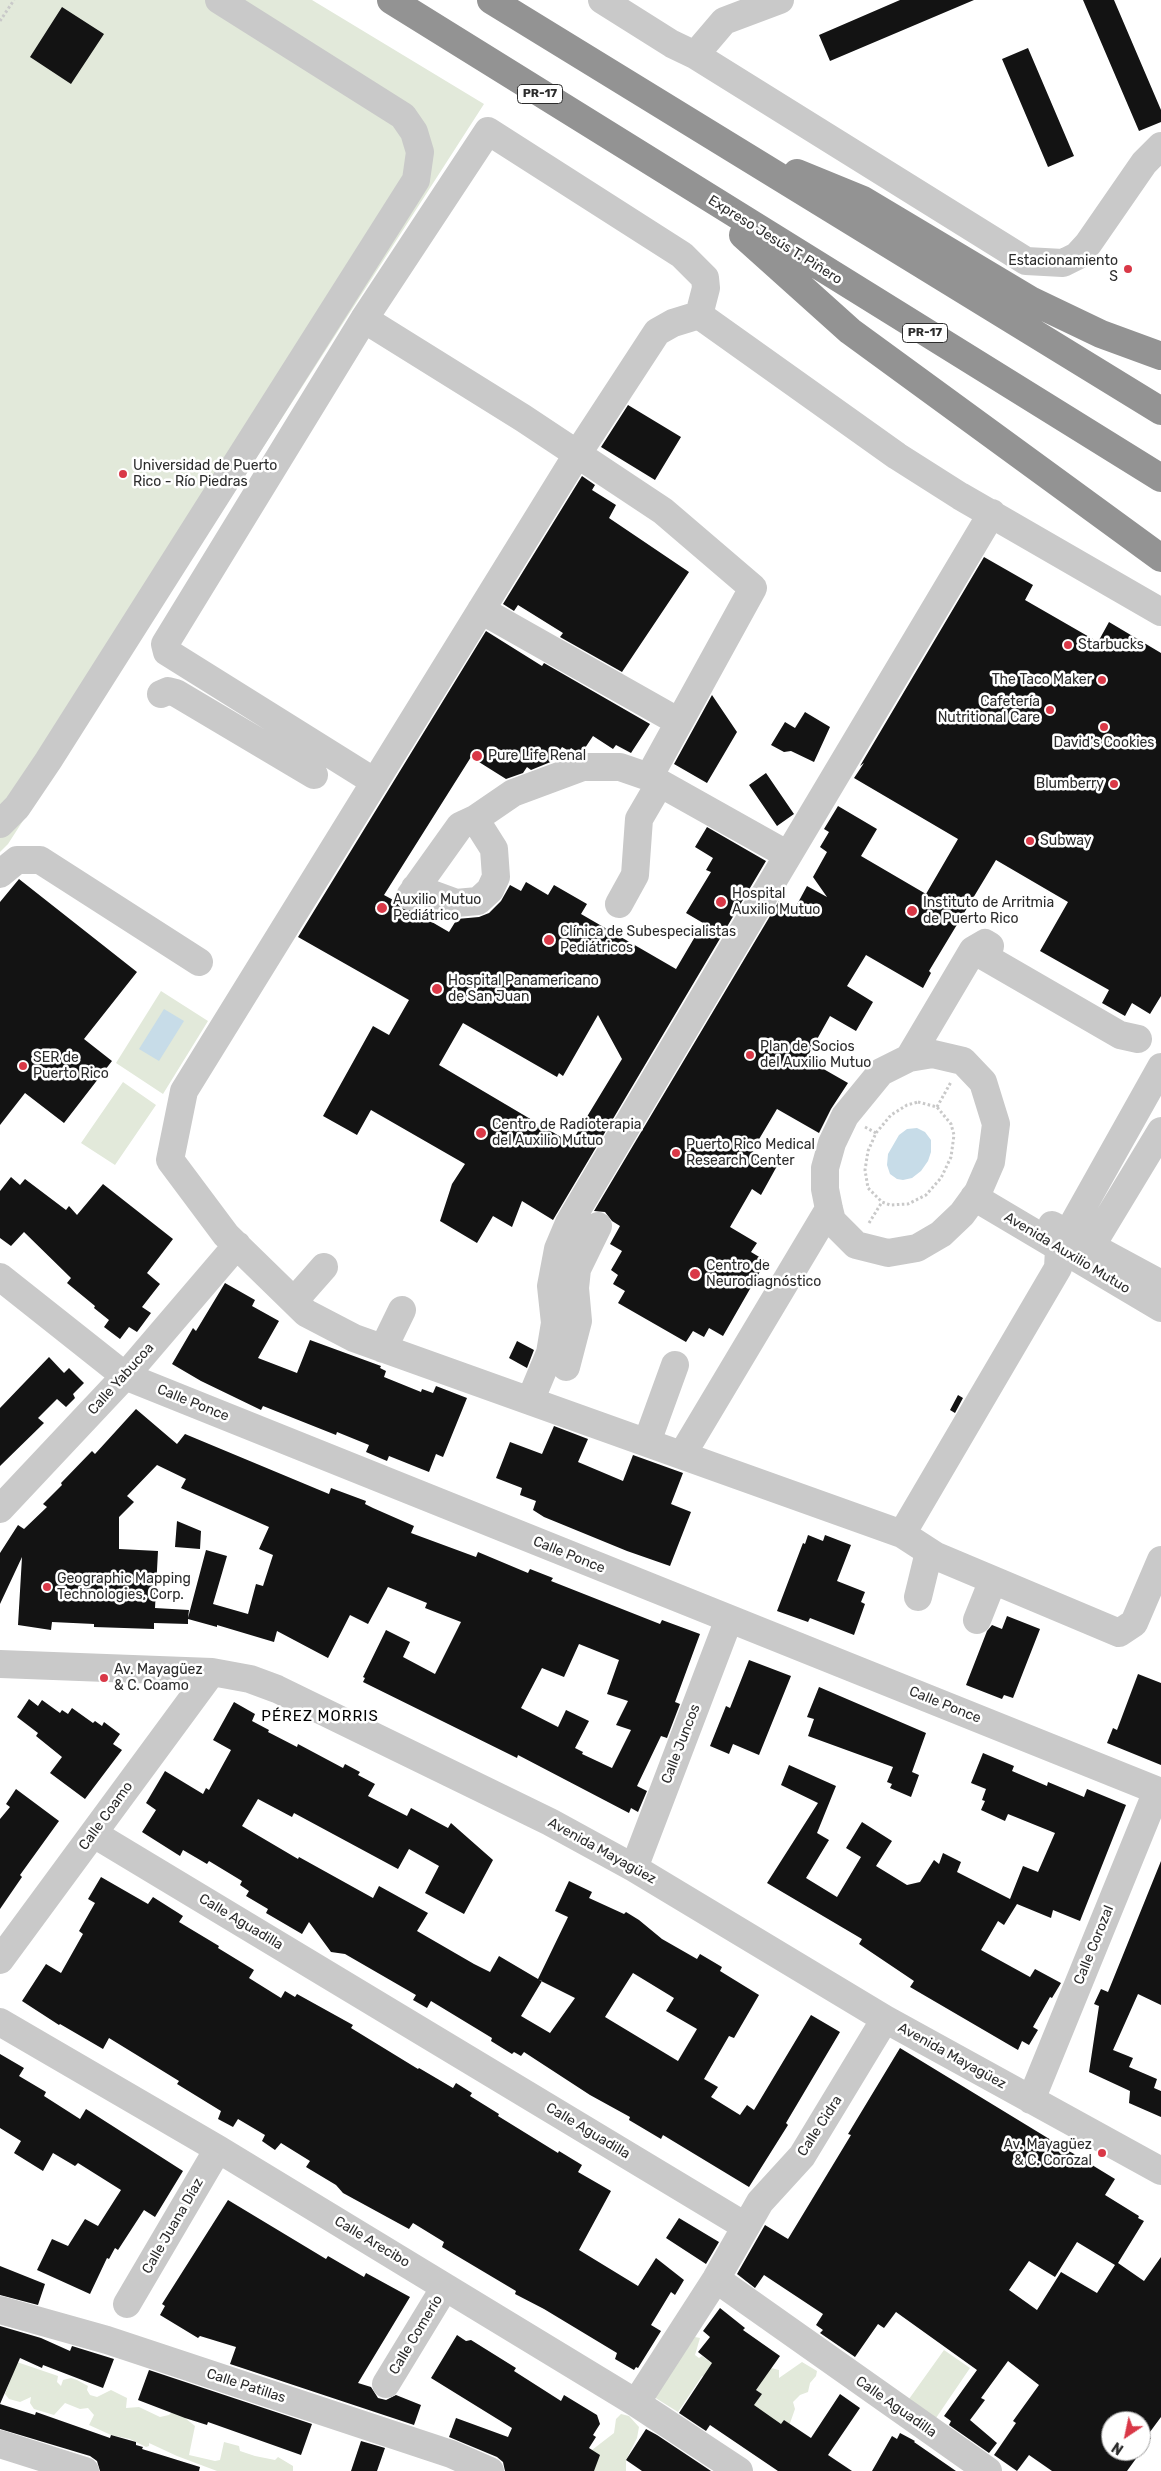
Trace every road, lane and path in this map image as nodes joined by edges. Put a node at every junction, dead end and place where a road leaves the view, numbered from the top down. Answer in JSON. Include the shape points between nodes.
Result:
{"nodes":[{"id":1,"x":14,"y":0,"type":"edge"},
{"id":2,"x":219,"y":0,"type":"edge"},
{"id":3,"x":391,"y":0,"type":"edge"},
{"id":4,"x":491,"y":0,"type":"edge"},
{"id":5,"x":602,"y":0,"type":"edge"},
{"id":6,"x":780,"y":0,"type":"edge"},
{"id":7,"x":0,"y":22,"type":"edge"},
{"id":8,"x":695,"y":55,"type":"junction"},
{"id":9,"x":720,"y":142,"type":"junction"},
{"id":10,"x":1161,"y":146,"type":"edge"},
{"id":11,"x":690,"y":188,"type":"junction"},
{"id":12,"x":699,"y":315,"type":"junction"},
{"id":13,"x":364,"y":319,"type":"junction"},
{"id":14,"x":1161,"y":356,"type":"edge"},
{"id":15,"x":1161,"y":412,"type":"edge"},
{"id":16,"x":578,"y":453,"type":"junction"},
{"id":17,"x":1161,"y":478,"type":"edge"},
{"id":18,"x":992,"y":513,"type":"junction"},
{"id":19,"x":1161,"y":558,"type":"edge"},
{"id":20,"x":481,"y":610,"type":"junction"},
{"id":21,"x":1161,"y":612,"type":"edge"},
{"id":22,"x":161,"y":694,"type":"dead end"},
{"id":23,"x":680,"y":722,"type":"junction"},
{"id":24,"x":314,"y":775,"type":"dead end"},
{"id":25,"x":655,"y":780,"type":"junction"},
{"id":26,"x":375,"y":782,"type":"junction"},
{"id":27,"x":475,"y":819,"type":"junction"},
{"id":28,"x":0,"y":824,"type":"edge"},
{"id":29,"x":788,"y":855,"type":"junction"},
{"id":30,"x":0,"y":874,"type":"edge"},
{"id":31,"x":619,"y":904,"type":"dead end"},
{"id":32,"x":199,"y":962,"type":"dead end"},
{"id":33,"x":1023,"y":965,"type":"dead end"},
{"id":34,"x":1138,"y":1039,"type":"junction"},
{"id":35,"x":1161,"y":1053,"type":"edge"},
{"id":36,"x":909,"y":1058,"type":"junction"},
{"id":37,"x":1161,"y":1068,"type":"edge"},
{"id":38,"x":937,"y":1107,"type":"joint"},
{"id":39,"x":1161,"y":1132,"type":"edge"},
{"id":40,"x":977,"y":1192,"type":"junction"},
{"id":41,"x":829,"y":1209,"type":"junction"},
{"id":42,"x":598,"y":1226,"type":"dead end"},
{"id":43,"x":237,"y":1245,"type":"junction"},
{"id":44,"x":1071,"y":1251,"type":"junction"},
{"id":45,"x":324,"y":1266,"type":"dead end"},
{"id":46,"x":0,"y":1277,"type":"edge"},
{"id":47,"x":1161,"y":1284,"type":"edge"},
{"id":48,"x":294,"y":1301,"type":"junction"},
{"id":49,"x":1161,"y":1308,"type":"edge"},
{"id":50,"x":402,"y":1310,"type":"dead end"},
{"id":51,"x":383,"y":1349,"type":"junction"},
{"id":52,"x":675,"y":1365,"type":"dead end"},
{"id":53,"x":566,"y":1367,"type":"dead end"},
{"id":54,"x":125,"y":1376,"type":"junction"},
{"id":55,"x":530,"y":1401,"type":"junction"},
{"id":56,"x":647,"y":1442,"type":"junction"},
{"id":57,"x":682,"y":1455,"type":"junction"},
{"id":58,"x":0,"y":1509,"type":"edge"},
{"id":59,"x":902,"y":1534,"type":"junction"},
{"id":60,"x":929,"y":1552,"type":"junction"},
{"id":61,"x":1161,"y":1560,"type":"edge"},
{"id":62,"x":993,"y":1580,"type":"junction"},
{"id":63,"x":918,"y":1597,"type":"dead end"},
{"id":64,"x":729,"y":1619,"type":"junction"},
{"id":65,"x":977,"y":1620,"type":"dead end"},
{"id":66,"x":0,"y":1664,"type":"edge"},
{"id":67,"x":212,"y":1672,"type":"junction"},
{"id":68,"x":1159,"y":1791,"type":"edge"},
{"id":69,"x":94,"y":1834,"type":"junction"},
{"id":70,"x":634,"y":1868,"type":"junction"},
{"id":71,"x":0,"y":1960,"type":"edge"},
{"id":72,"x":885,"y":2019,"type":"junction"},
{"id":73,"x":0,"y":2022,"type":"edge"},
{"id":74,"x":1031,"y":2100,"type":"junction"},
{"id":75,"x":218,"y":2149,"type":"junction"},
{"id":76,"x":1161,"y":2170,"type":"edge"},
{"id":77,"x":745,"y":2226,"type":"junction"},
{"id":78,"x":716,"y":2279,"type":"junction"},
{"id":79,"x":445,"y":2287,"type":"junction"},
{"id":80,"x":128,"y":2304,"type":"dead end"},
{"id":81,"x":0,"y":2310,"type":"edge"},
{"id":82,"x":386,"y":2384,"type":"dead end"},
{"id":83,"x":636,"y":2403,"type":"junction"},
{"id":84,"x":0,"y":2444,"type":"edge"},
{"id":85,"x":85,"y":2471,"type":"edge"},
{"id":86,"x":490,"y":2471,"type":"edge"},
{"id":87,"x":739,"y":2471,"type":"edge"},
{"id":88,"x":988,"y":2471,"type":"edge"}],
"edges":[{"from":1,"to":7,"type":"path"},
{"from":2,"to":28,"type":"street","via":[[403,116],[414,132],[420,152],[416,180],[48,761]]},
{"from":3,"to":11,"type":"highway","name":"Expreso Jesús T. Piñero","number":"PR-17"},
{"from":4,"to":9,"type":"highway"},
{"from":5,"to":8,"type":"street"},
{"from":6,"to":8,"type":"street","via":[[724,21]]},
{"from":8,"to":10,"type":"street","via":[[1026,261],[1062,263],[1076,256],[1088,244],[1144,163]]},
{"from":9,"to":14,"type":"highway","via":[[863,200],[1032,301],[1101,334]]},
{"from":9,"to":15,"type":"highway"},
{"from":11,"to":17,"type":"highway","name":"Expreso Jesús T. Piñero","number":"PR-17"},
{"from":11,"to":19,"type":"highway","via":[[850,331]]},
{"from":12,"to":13,"type":"street","via":[[706,288],[705,278],[682,255],[488,131]]},
{"from":12,"to":16,"type":"street","via":[[657,332]]},
{"from":12,"to":18,"type":"street","via":[[897,456]]},
{"from":13,"to":16,"type":"street"},
{"from":13,"to":26,"type":"street","via":[[165,644],[167,652]]},
{"from":16,"to":20,"type":"street"},
{"from":16,"to":23,"type":"street","via":[[663,511],[753,588]]},
{"from":18,"to":21,"type":"street"},
{"from":18,"to":29,"type":"street"},
{"from":20,"to":23,"type":"street"},
{"from":20,"to":26,"type":"street"},
{"from":22,"to":24,"type":"street","via":[[168,691],[176,693]]},
{"from":23,"to":25,"type":"street"},
{"from":25,"to":27,"type":"street","via":[[620,767],[583,767],[514,793]]},
{"from":25,"to":29,"type":"street"},
{"from":25,"to":31,"type":"street","via":[[639,819],[635,875]]},
{"from":26,"to":43,"type":"street","via":[[184,1091],[170,1160]]},
{"from":27,"to":27,"type":"street","via":[[460,826],[413,892],[456,902],[478,901],[490,890],[496,877],[494,849]]},
{"from":29,"to":55,"type":"street","via":[[569,1223],[558,1249],[551,1286],[555,1323],[550,1353]]},
{"from":30,"to":32,"type":"street","via":[[17,860],[40,860]]},
{"from":33,"to":34,"type":"street","via":[[1126,1025]]},
{"from":34,"to":35,"type":"street"},
{"from":34,"to":36,"type":"street","via":[[1120,1035],[982,948]]},
{"from":36,"to":40,"type":"street","via":[[933,1054],[963,1061],[983,1082],[996,1124],[991,1162]]},
{"from":36,"to":41,"type":"street","via":[[881,1072],[845,1116],[825,1168],[824,1189]]},
{"from":37,"to":44,"type":"street"},
{"from":38,"to":38,"type":"path","via":[[951,1124],[954,1135],[951,1157],[941,1178],[917,1201],[899,1206],[882,1202],[868,1188],[865,1170],[868,1150],[876,1133],[891,1115],[907,1105],[918,1102]]},
{"from":39,"to":44,"type":"street"},
{"from":40,"to":41,"type":"street","via":[[962,1214],[941,1234],[917,1248],[888,1252],[856,1245],[832,1221]]},
{"from":40,"to":44,"type":"street","name":"Avenida Auxilio Mutuo"},
{"from":41,"to":57,"type":"street"},
{"from":42,"to":53,"type":"street","via":[[577,1269],[578,1321]]},
{"from":43,"to":48,"type":"street"},
{"from":43,"to":54,"type":"street","name":"Calle Yabucoa"},
{"from":44,"to":47,"type":"street","name":"Avenida Auxilio Mutuo"},
{"from":44,"to":49,"type":"street","name":"Avenida Auxilio Mutuo"},
{"from":44,"to":59,"type":"street"},
{"from":45,"to":48,"type":"street"},
{"from":46,"to":54,"type":"street","name":"Calle Ponce"},
{"from":48,"to":51,"type":"street","via":[[314,1317]]},
{"from":50,"to":51,"type":"street"},
{"from":51,"to":55,"type":"street"},
{"from":52,"to":56,"type":"street"},
{"from":54,"to":58,"type":"street","name":"Calle Yabucoa"},
{"from":54,"to":64,"type":"street","name":"Calle Ponce"},
{"from":55,"to":56,"type":"street"},
{"from":56,"to":57,"type":"street"},
{"from":57,"to":59,"type":"street"},
{"from":59,"to":60,"type":"street"},
{"from":60,"to":62,"type":"street"},
{"from":60,"to":63,"type":"street"},
{"from":61,"to":62,"type":"street","via":[[1134,1623],[1119,1633]]},
{"from":62,"to":65,"type":"street"},
{"from":64,"to":68,"type":"street","name":"Calle Ponce"},
{"from":64,"to":70,"type":"street","name":"Calle Juncos"},
{"from":66,"to":67,"type":"street","name":"Avenida Mayagüez"},
{"from":67,"to":69,"type":"street","name":"Calle Coamo"},
{"from":67,"to":70,"type":"street","name":"Avenida Mayagüez","via":[[250,1678],[277,1690],[550,1822]]},
{"from":68,"to":74,"type":"street","name":"Calle Corozal"},
{"from":69,"to":71,"type":"street","name":"Calle Coamo"},
{"from":69,"to":77,"type":"street","name":"Calle Aguadilla"},
{"from":70,"to":72,"type":"street","name":"Avenida Mayagüez"},
{"from":72,"to":74,"type":"street","name":"Avenida Mayagüez"},
{"from":72,"to":77,"type":"street","name":"Calle Cidra","via":[[807,2149],[768,2192]]},
{"from":73,"to":75,"type":"street","name":"Calle Arecibo"},
{"from":74,"to":76,"type":"street","name":"Avenida Mayagüez"},
{"from":75,"to":79,"type":"street","name":"Calle Arecibo"},
{"from":75,"to":80,"type":"street","name":"Calle Juana Díaz"},
{"from":77,"to":78,"type":"street"},
{"from":78,"to":83,"type":"street"},
{"from":78,"to":88,"type":"street","name":"Calle Aguadilla"},
{"from":79,"to":82,"type":"street","name":"Calle Comerío"},
{"from":79,"to":83,"type":"street","name":"Calle Arecibo"},
{"from":81,"to":86,"type":"street","name":"Calle Patillas","via":[[107,2340],[451,2454]]},
{"from":83,"to":87,"type":"street","name":"Calle Arecibo"},
{"from":84,"to":85,"type":"street"}]}
